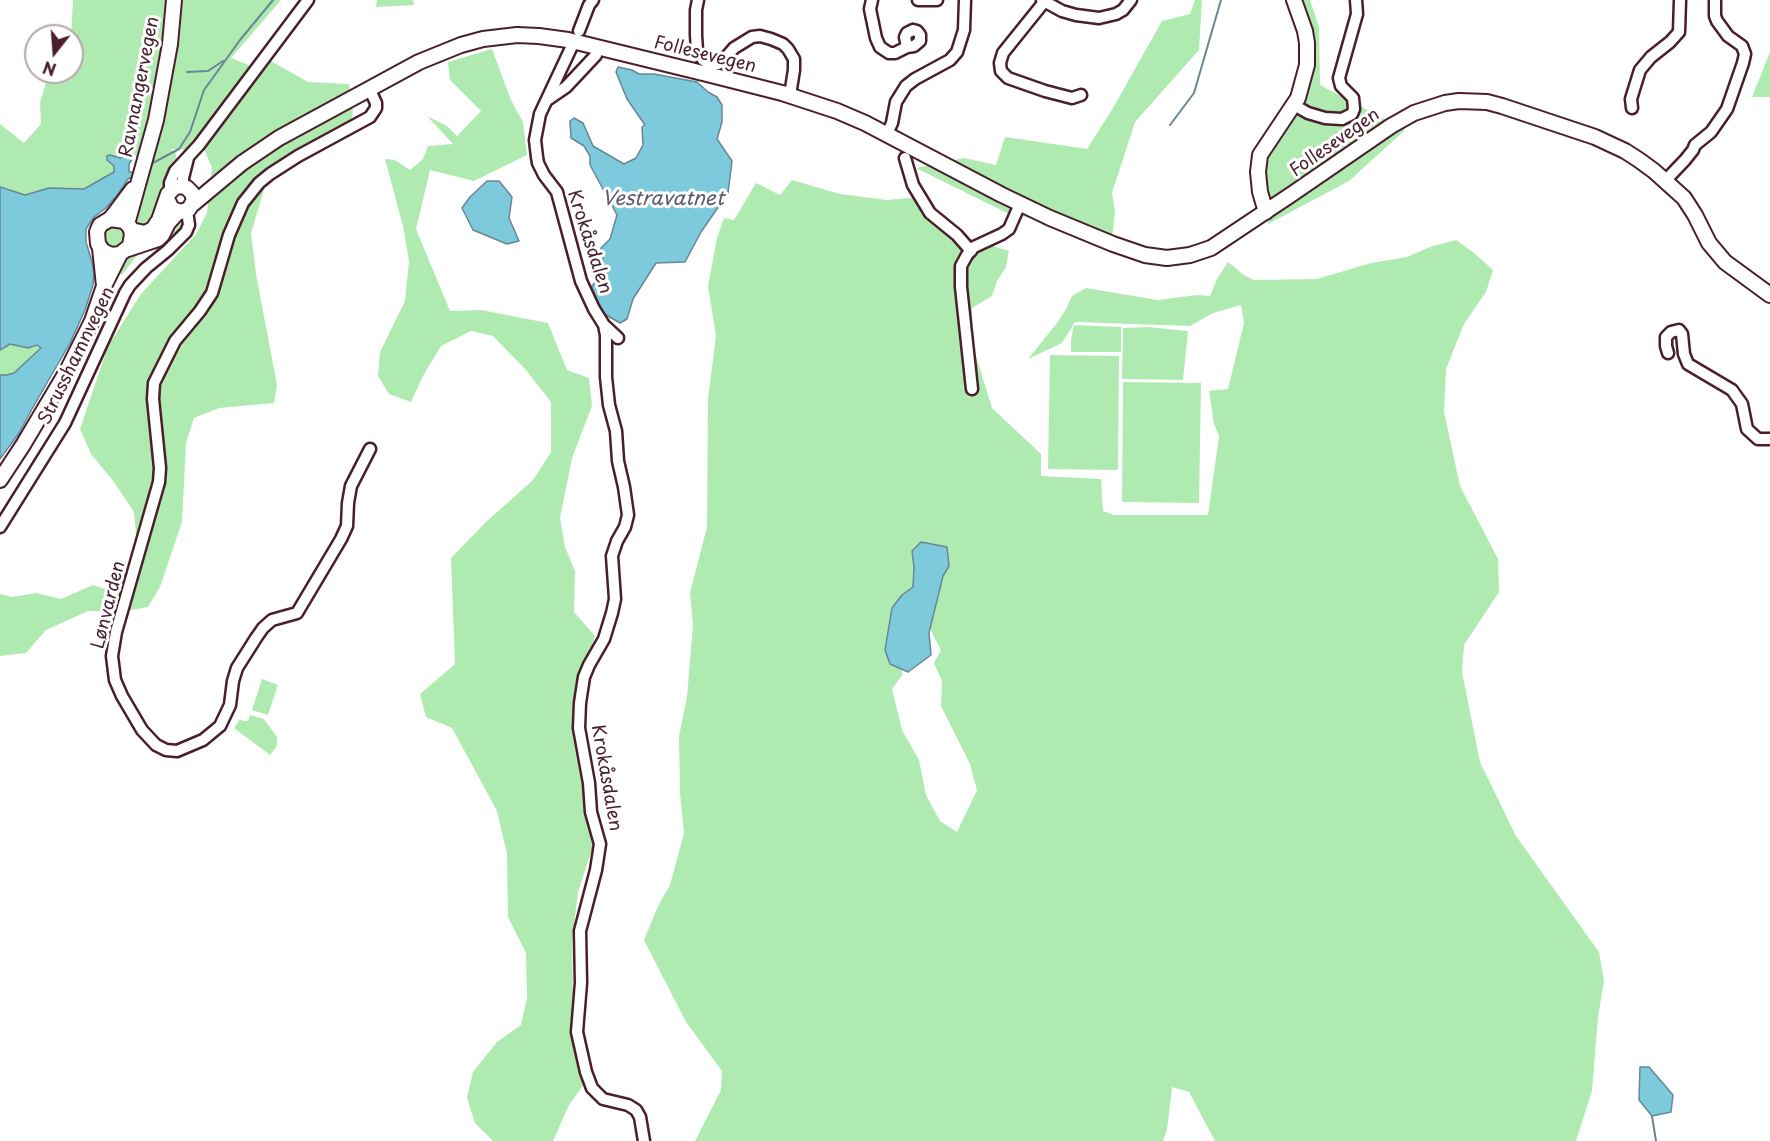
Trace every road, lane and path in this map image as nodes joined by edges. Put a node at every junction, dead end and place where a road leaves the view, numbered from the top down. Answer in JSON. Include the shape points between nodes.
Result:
{"nodes":[{"id":1,"x":174,"y":0,"type":"edge"},
{"id":2,"x":308,"y":0,"type":"edge"},
{"id":3,"x":593,"y":0,"type":"edge"},
{"id":4,"x":698,"y":0,"type":"edge"},
{"id":5,"x":872,"y":0,"type":"edge"},
{"id":6,"x":918,"y":0,"type":"edge"},
{"id":7,"x":937,"y":0,"type":"edge"},
{"id":8,"x":965,"y":0,"type":"edge"},
{"id":9,"x":1131,"y":0,"type":"edge"},
{"id":10,"x":1294,"y":0,"type":"edge"},
{"id":11,"x":1356,"y":0,"type":"edge"},
{"id":12,"x":1680,"y":0,"type":"edge"},
{"id":13,"x":1715,"y":0,"type":"edge"},
{"id":14,"x":1043,"y":1,"type":"edge"},
{"id":15,"x":579,"y":31,"type":"dead end"},
{"id":16,"x":598,"y":47,"type":"junction"},
{"id":17,"x":908,"y":47,"type":"dead end"},
{"id":18,"x":571,"y":48,"type":"dead end"},
{"id":19,"x":369,"y":88,"type":"junction"},
{"id":20,"x":790,"y":95,"type":"junction"},
{"id":21,"x":1081,"y":95,"type":"dead end"},
{"id":22,"x":547,"y":100,"type":"junction"},
{"id":23,"x":1294,"y":105,"type":"junction"},
{"id":24,"x":1632,"y":108,"type":"dead end"},
{"id":25,"x":887,"y":134,"type":"junction"},
{"id":26,"x":905,"y":158,"type":"dead end"},
{"id":27,"x":223,"y":177,"type":"junction"},
{"id":28,"x":139,"y":180,"type":"junction"},
{"id":29,"x":1670,"y":181,"type":"junction"},
{"id":30,"x":177,"y":191,"type":"junction"},
{"id":31,"x":1020,"y":204,"type":"junction"},
{"id":32,"x":1272,"y":208,"type":"junction"},
{"id":33,"x":186,"y":209,"type":"junction"},
{"id":34,"x":111,"y":219,"type":"junction"},
{"id":35,"x":129,"y":227,"type":"junction"},
{"id":36,"x":100,"y":248,"type":"junction"},
{"id":37,"x":124,"y":251,"type":"junction"},
{"id":38,"x":971,"y":251,"type":"junction"},
{"id":39,"x":104,"y":286,"type":"junction"},
{"id":40,"x":1770,"y":295,"type":"edge"},
{"id":41,"x":604,"y":325,"type":"junction"},
{"id":42,"x":618,"y":338,"type":"dead end"},
{"id":43,"x":1668,"y":353,"type":"dead end"},
{"id":44,"x":972,"y":388,"type":"dead end"},
{"id":45,"x":1770,"y":439,"type":"edge"},
{"id":46,"x":370,"y":449,"type":"dead end"},
{"id":47,"x":0,"y":480,"type":"edge"},
{"id":48,"x":0,"y":527,"type":"edge"},
{"id":49,"x":644,"y":1141,"type":"edge"}],
"edges":[{"from":1,"to":28,"type":"main road","name":"Ravnangervegen","via":[[156,120]]},
{"from":2,"to":30,"type":"street","via":[[188,158]]},
{"from":3,"to":15,"type":"street"},
{"from":4,"to":20,"type":"street","via":[[697,50],[702,60],[717,64],[752,37],[771,39],[783,44],[794,59]]},
{"from":5,"to":17,"type":"street","via":[[870,9],[879,48],[895,53]]},
{"from":6,"to":7,"type":"street"},
{"from":8,"to":25,"type":"street","via":[[964,30],[957,52],[906,86],[896,102]]},
{"from":9,"to":14,"type":"street","via":[[1116,14],[1099,18],[1076,15]]},
{"from":10,"to":23,"type":"main road","via":[[1305,32],[1307,54],[1305,77]]},
{"from":11,"to":23,"type":"street","via":[[1357,14],[1339,78],[1353,99],[1352,114],[1342,119],[1325,118]]},
{"from":12,"to":24,"type":"street","via":[[1680,32],[1640,70]]},
{"from":13,"to":29,"type":"street","via":[[1716,21],[1743,46],[1743,63],[1727,109]]},
{"from":14,"to":21,"type":"street","via":[[1003,53],[1001,71],[1008,78],[1045,91],[1072,98]]},
{"from":16,"to":19,"type":"main road","name":"Follesevegen","via":[[539,36],[483,39],[440,53]]},
{"from":16,"to":20,"type":"main road","name":"Follesevegen"},
{"from":16,"to":22,"type":"street","via":[[596,55],[566,87]]},
{"from":18,"to":22,"type":"street","name":"Krokåsdalen"},
{"from":19,"to":27,"type":"main road","name":"Follesevegen","via":[[294,129]]},
{"from":19,"to":46,"type":"street","name":"Lønvarden","via":[[376,103],[373,114],[270,174],[243,203],[212,293],[175,341],[154,383],[159,483],[112,656],[122,696],[156,745],[177,751],[203,740],[220,726],[230,705],[237,668],[256,638],[272,620],[297,613],[342,539],[351,486]]},
{"from":20,"to":25,"type":"main road","name":"Follesevegen"},
{"from":22,"to":41,"type":"street","name":"Krokåsdalen","via":[[536,126],[537,163],[557,192],[581,281]]},
{"from":23,"to":32,"type":"main road","via":[[1260,155],[1260,192]]},
{"from":25,"to":31,"type":"main road","name":"Follesevegen"},
{"from":26,"to":38,"type":"street","via":[[930,213]]},
{"from":27,"to":30,"type":"main road","name":"Follesevegen"},
{"from":27,"to":33,"type":"main road","name":"Follesevegen"},
{"from":28,"to":34,"type":"main road","name":"Ravnangervegen"},
{"from":28,"to":35,"type":"main road","name":"Ravnangervegen"},
{"from":29,"to":32,"type":"main road","name":"Follesevegen","via":[[1632,155],[1595,137],[1502,106],[1459,101],[1432,106],[1399,120]]},
{"from":29,"to":40,"type":"main road","name":"Follesevegen","via":[[1715,251]]},
{"from":30,"to":33,"type":"main road","via":[[194,196]]},
{"from":30,"to":33,"type":"main road","via":[[169,206]]},
{"from":30,"to":35,"type":"main road","via":[[153,230],[145,233]]},
{"from":31,"to":32,"type":"main road","name":"Follesevegen","via":[[1113,244],[1167,258],[1211,248]]},
{"from":31,"to":38,"type":"street","via":[[1009,229]]},
{"from":33,"to":37,"type":"main road","name":"Follesevegen","via":[[168,223],[158,239]]},
{"from":33,"to":48,"type":"street","name":"Strusshamnvegen","via":[[186,232],[130,285],[65,423]]},
{"from":34,"to":35,"type":"main road","via":[[120,219]]},
{"from":34,"to":36,"type":"main road","via":[[98,228]]},
{"from":35,"to":37,"type":"main road","via":[[132,242]]},
{"from":36,"to":37,"type":"main road","via":[[111,255]]},
{"from":36,"to":39,"type":"main road"},
{"from":37,"to":39,"type":"main road"},
{"from":38,"to":44,"type":"street","via":[[961,266],[961,287]]},
{"from":39,"to":47,"type":"main road","via":[[67,371]]},
{"from":41,"to":42,"type":"street","name":"Krokåsdalen"},
{"from":41,"to":49,"type":"street","name":"Krokåsdalen","via":[[609,405],[628,515],[612,556],[612,613],[604,639],[584,677],[580,703],[579,728],[591,812],[600,844],[580,931],[577,1032],[592,1088],[603,1099],[636,1110]]},
{"from":43,"to":45,"type":"street","via":[[1666,338],[1679,330],[1688,363],[1732,390],[1742,404],[1747,429],[1758,439]]}]}
